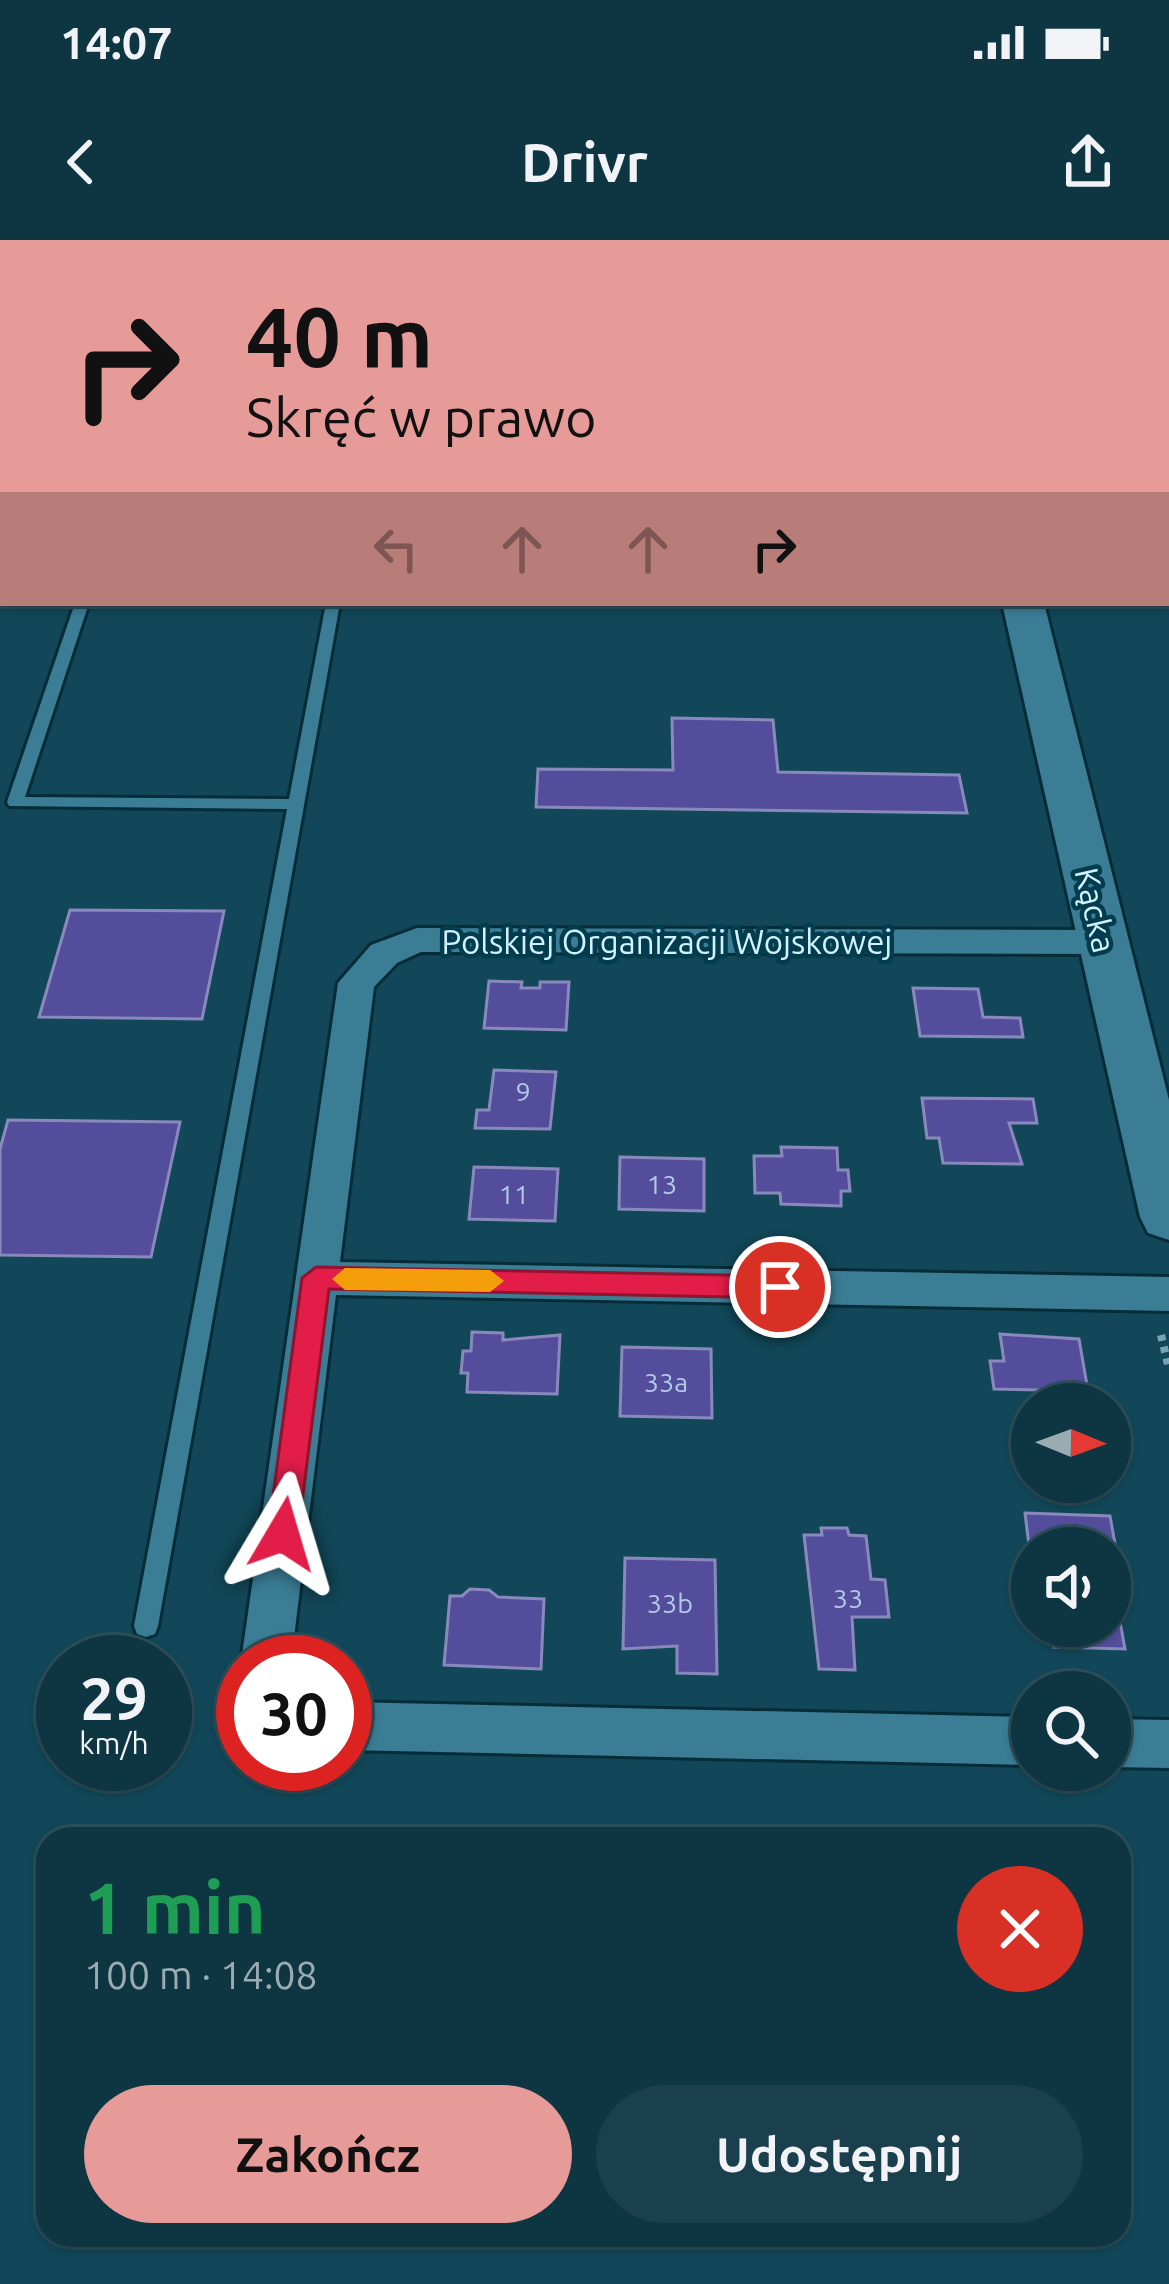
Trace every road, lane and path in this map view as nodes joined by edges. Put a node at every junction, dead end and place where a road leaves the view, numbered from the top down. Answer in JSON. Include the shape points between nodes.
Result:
{"nodes":[{"id":1,"x":81,"y":606,"type":"edge"},
{"id":2,"x":332,"y":606,"type":"edge"},
{"id":3,"x":1024,"y":606,"type":"edge"},
{"id":4,"x":295,"y":804,"type":"junction"},
{"id":5,"x":1103,"y":942,"type":"junction"},
{"id":6,"x":1169,"y":1217,"type":"edge"},
{"id":7,"x":316,"y":1278,"type":"junction"},
{"id":8,"x":1169,"y":1294,"type":"edge"},
{"id":9,"x":146,"y":1626,"type":"dead end"},
{"id":10,"x":270,"y":1635,"type":"edge"},
{"id":11,"x":372,"y":1727,"type":"edge"},
{"id":12,"x":1011,"y":1741,"type":"edge"},
{"id":13,"x":1131,"y":1743,"type":"edge"},
{"id":14,"x":1169,"y":1744,"type":"edge"}],
"edges":[{"from":1,"to":4,"type":"lane","via":[[15,802]]},
{"from":2,"to":4,"type":"lane"},
{"from":3,"to":5,"type":"street","name":"Kącka"},
{"from":4,"to":9,"type":"lane"},
{"from":5,"to":6,"type":"street","name":"Kącka"},
{"from":5,"to":7,"type":"street","name":"Polskiej Organizacji Wojskowej","via":[[417,940],[384,954],[356,983]]},
{"from":7,"to":8,"type":"street"},
{"from":7,"to":10,"type":"street","name":"Polskiej Organizacji Wojskowej"},
{"from":11,"to":12,"type":"street"},
{"from":13,"to":14,"type":"street"}]}
